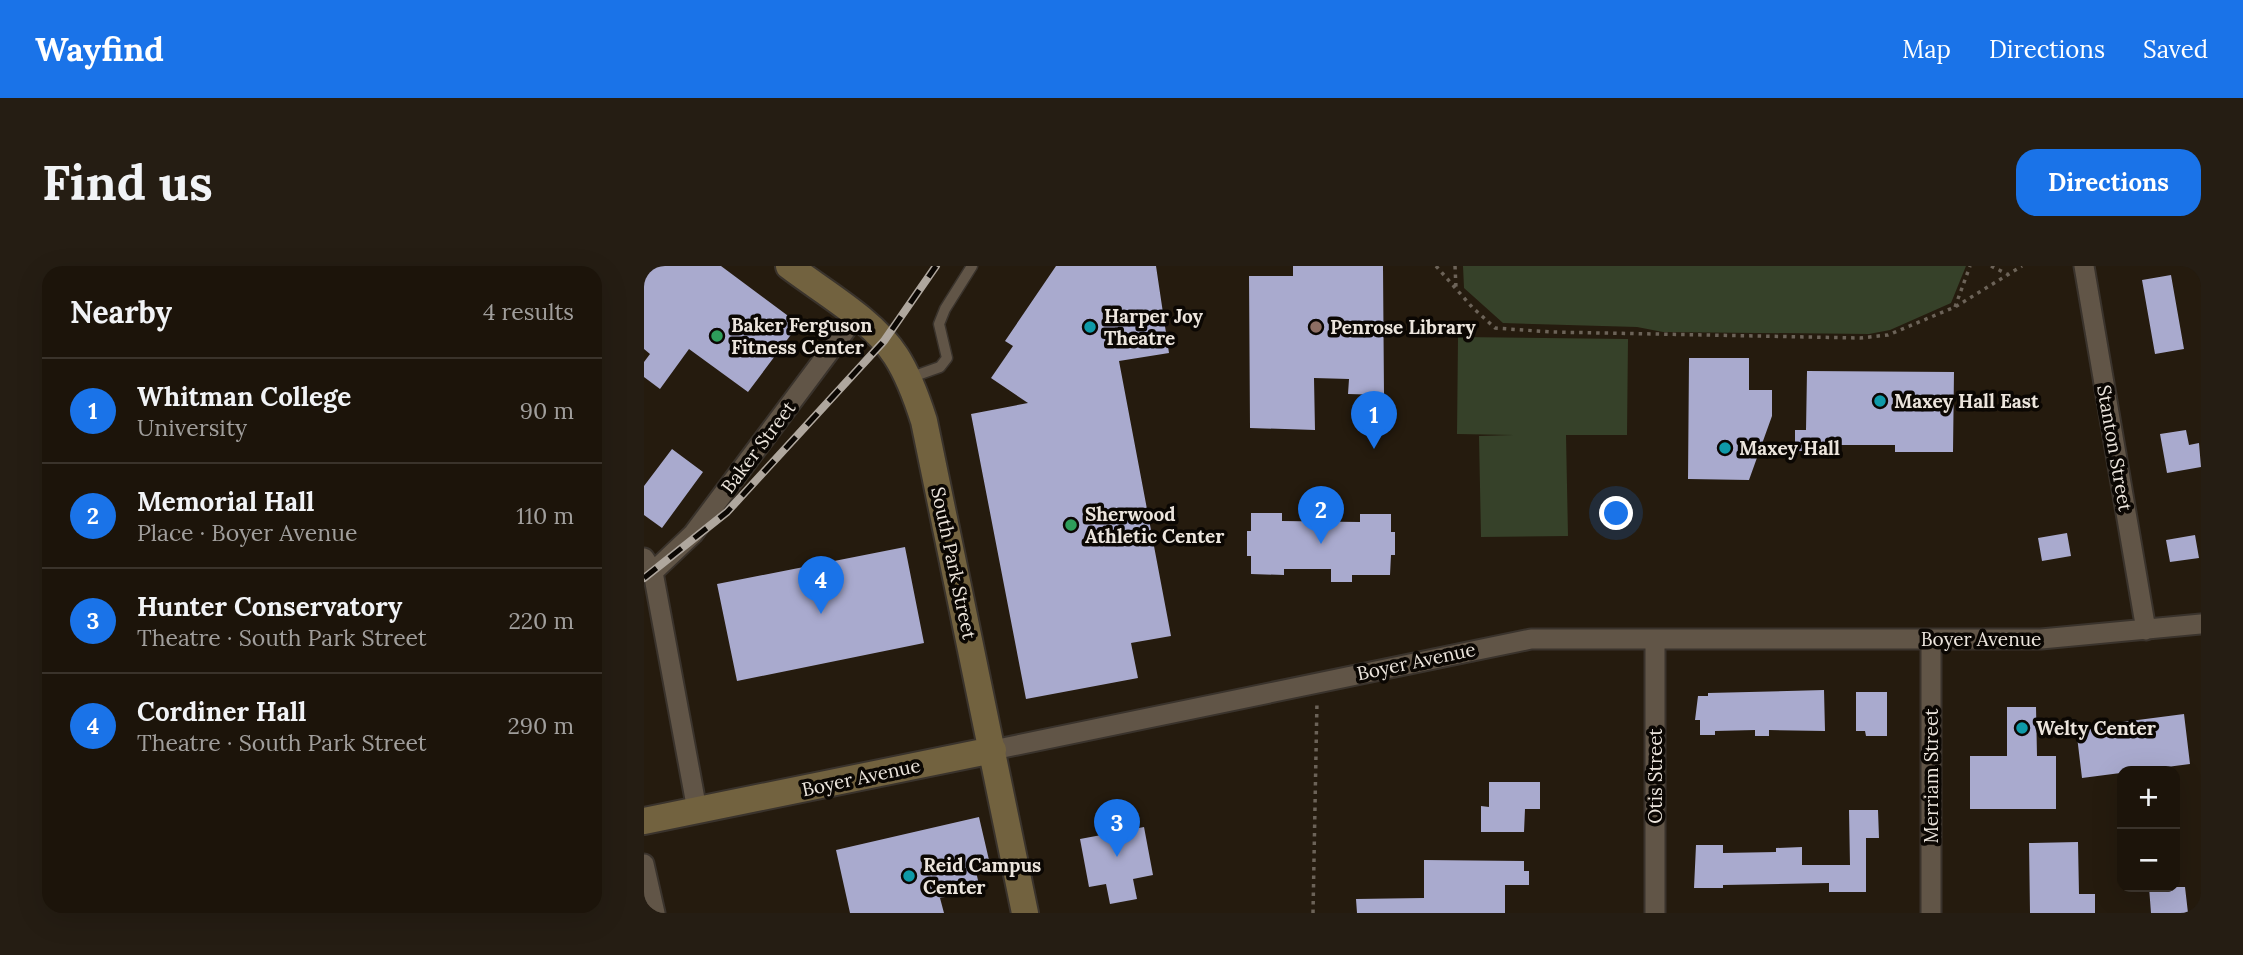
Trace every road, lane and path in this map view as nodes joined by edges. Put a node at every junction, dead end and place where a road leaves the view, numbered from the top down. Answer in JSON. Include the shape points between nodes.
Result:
{"nodes":[{"id":1,"x":789,"y":266,"type":"edge"},
{"id":2,"x":972,"y":266,"type":"edge"},
{"id":3,"x":1436,"y":266,"type":"edge"},
{"id":4,"x":1455,"y":266,"type":"edge"},
{"id":5,"x":1970,"y":266,"type":"edge"},
{"id":6,"x":1991,"y":266,"type":"edge"},
{"id":7,"x":2022,"y":266,"type":"edge"},
{"id":8,"x":2084,"y":266,"type":"edge"},
{"id":9,"x":2007,"y":274,"type":"junction"},
{"id":10,"x":1456,"y":288,"type":"junction"},
{"id":11,"x":1955,"y":307,"type":"junction"},
{"id":12,"x":856,"y":316,"type":"junction"},
{"id":13,"x":908,"y":378,"type":"junction"},
{"id":14,"x":647,"y":568,"type":"edge"},
{"id":15,"x":2201,"y":624,"type":"edge"},
{"id":16,"x":2146,"y":630,"type":"junction"},
{"id":17,"x":1655,"y":639,"type":"junction"},
{"id":18,"x":1931,"y":639,"type":"junction"},
{"id":19,"x":1317,"y":682,"type":"junction"},
{"id":20,"x":993,"y":750,"type":"junction"},
{"id":21,"x":697,"y":810,"type":"junction"},
{"id":22,"x":644,"y":821,"type":"edge"},
{"id":23,"x":644,"y":864,"type":"edge"},
{"id":24,"x":655,"y":913,"type":"edge"},
{"id":25,"x":1025,"y":913,"type":"edge"},
{"id":26,"x":1313,"y":913,"type":"edge"},
{"id":27,"x":1655,"y":913,"type":"edge"},
{"id":28,"x":1931,"y":913,"type":"edge"}],
"edges":[{"from":1,"to":12,"type":"street","name":"South Park Street"},
{"from":2,"to":13,"type":"lane","via":[[939,324],[947,358],[940,367]]},
{"from":3,"to":10,"type":"path"},
{"from":4,"to":10,"type":"path"},
{"from":5,"to":11,"type":"path"},
{"from":6,"to":9,"type":"path"},
{"from":7,"to":9,"type":"path"},
{"from":8,"to":16,"type":"street","name":"Stanton Street"},
{"from":9,"to":11,"type":"path"},
{"from":10,"to":11,"type":"path","via":[[1494,328],[1551,332],[1860,338],[1888,335]]},
{"from":12,"to":13,"type":"street","name":"South Park Street","via":[[884,341]]},
{"from":12,"to":14,"type":"street","name":"Baker Street","via":[[693,534]]},
{"from":13,"to":20,"type":"street","name":"South Park Street","via":[[924,421]]},
{"from":14,"to":21,"type":"street"},
{"from":15,"to":16,"type":"street","name":"Boyer Avenue"},
{"from":16,"to":18,"type":"street","name":"Boyer Avenue","via":[[2041,639]]},
{"from":17,"to":18,"type":"street","name":"Boyer Avenue"},
{"from":17,"to":19,"type":"street","name":"Boyer Avenue","via":[[1515,640]]},
{"from":17,"to":27,"type":"street","name":"Otis Street"},
{"from":18,"to":28,"type":"street","name":"Merriam Street"},
{"from":19,"to":20,"type":"street","name":"Boyer Avenue"},
{"from":19,"to":26,"type":"path"},
{"from":20,"to":21,"type":"street","name":"Boyer Avenue"},
{"from":20,"to":25,"type":"street","name":"South Park Street"},
{"from":21,"to":22,"type":"street","name":"Boyer Avenue"},
{"from":23,"to":24,"type":"street"}]}
